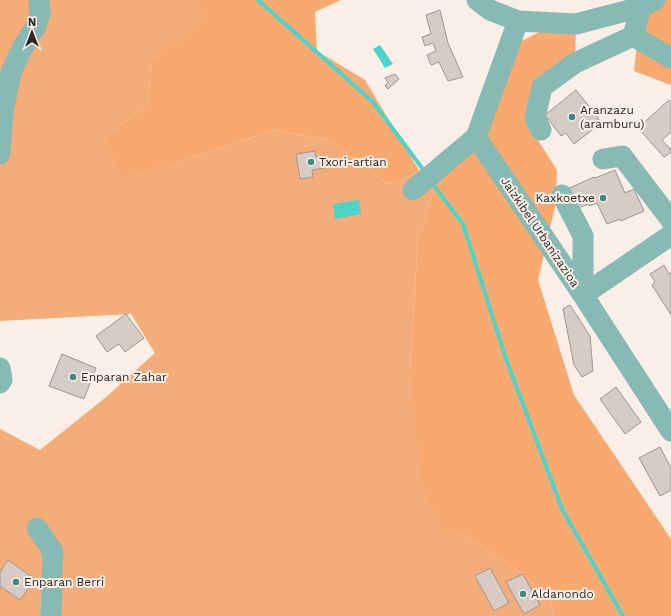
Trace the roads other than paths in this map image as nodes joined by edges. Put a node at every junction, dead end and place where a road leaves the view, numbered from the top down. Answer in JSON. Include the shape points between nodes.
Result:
{"nodes":[{"id":1,"x":39,"y":0,"type":"edge"},
{"id":2,"x":477,"y":0,"type":"edge"},
{"id":3,"x":648,"y":4,"type":"edge"},
{"id":4,"x":518,"y":21,"type":"junction"},
{"id":5,"x":633,"y":36,"type":"junction"},
{"id":6,"x":671,"y":58,"type":"edge"},
{"id":7,"x":541,"y":130,"type":"dead end"},
{"id":8,"x":476,"y":137,"type":"junction"},
{"id":9,"x":0,"y":154,"type":"edge"},
{"id":10,"x":603,"y":159,"type":"dead end"},
{"id":11,"x":414,"y":190,"type":"dead end"},
{"id":12,"x":562,"y":195,"type":"dead end"},
{"id":13,"x":671,"y":220,"type":"edge"},
{"id":14,"x":671,"y":235,"type":"edge"},
{"id":15,"x":583,"y":294,"type":"junction"},
{"id":16,"x":0,"y":368,"type":"edge"},
{"id":17,"x":0,"y":383,"type":"edge"},
{"id":18,"x":671,"y":431,"type":"edge"},
{"id":19,"x":37,"y":528,"type":"dead end"},
{"id":20,"x":51,"y":616,"type":"edge"}],
"edges":[{"from":1,"to":9,"type":"street","via":[[40,13],[36,26],[11,72],[3,112]]},
{"from":2,"to":4,"type":"street","via":[[490,10]]},
{"from":3,"to":4,"type":"street","via":[[576,24]]},
{"from":3,"to":5,"type":"street"},
{"from":4,"to":8,"type":"street"},
{"from":5,"to":6,"type":"street"},
{"from":5,"to":7,"type":"street","via":[[575,63],[542,87],[535,118]]},
{"from":8,"to":11,"type":"street"},
{"from":8,"to":15,"type":"street","name":"Jaizkibel Urbanizazioa"},
{"from":10,"to":13,"type":"street","via":[[622,156]]},
{"from":12,"to":15,"type":"street","via":[[583,236]]},
{"from":14,"to":15,"type":"street"},
{"from":15,"to":18,"type":"street","name":"Jaizkibel Urbanizazioa"},
{"from":16,"to":17,"type":"street"},
{"from":19,"to":20,"type":"street","via":[[53,552]]}]}
